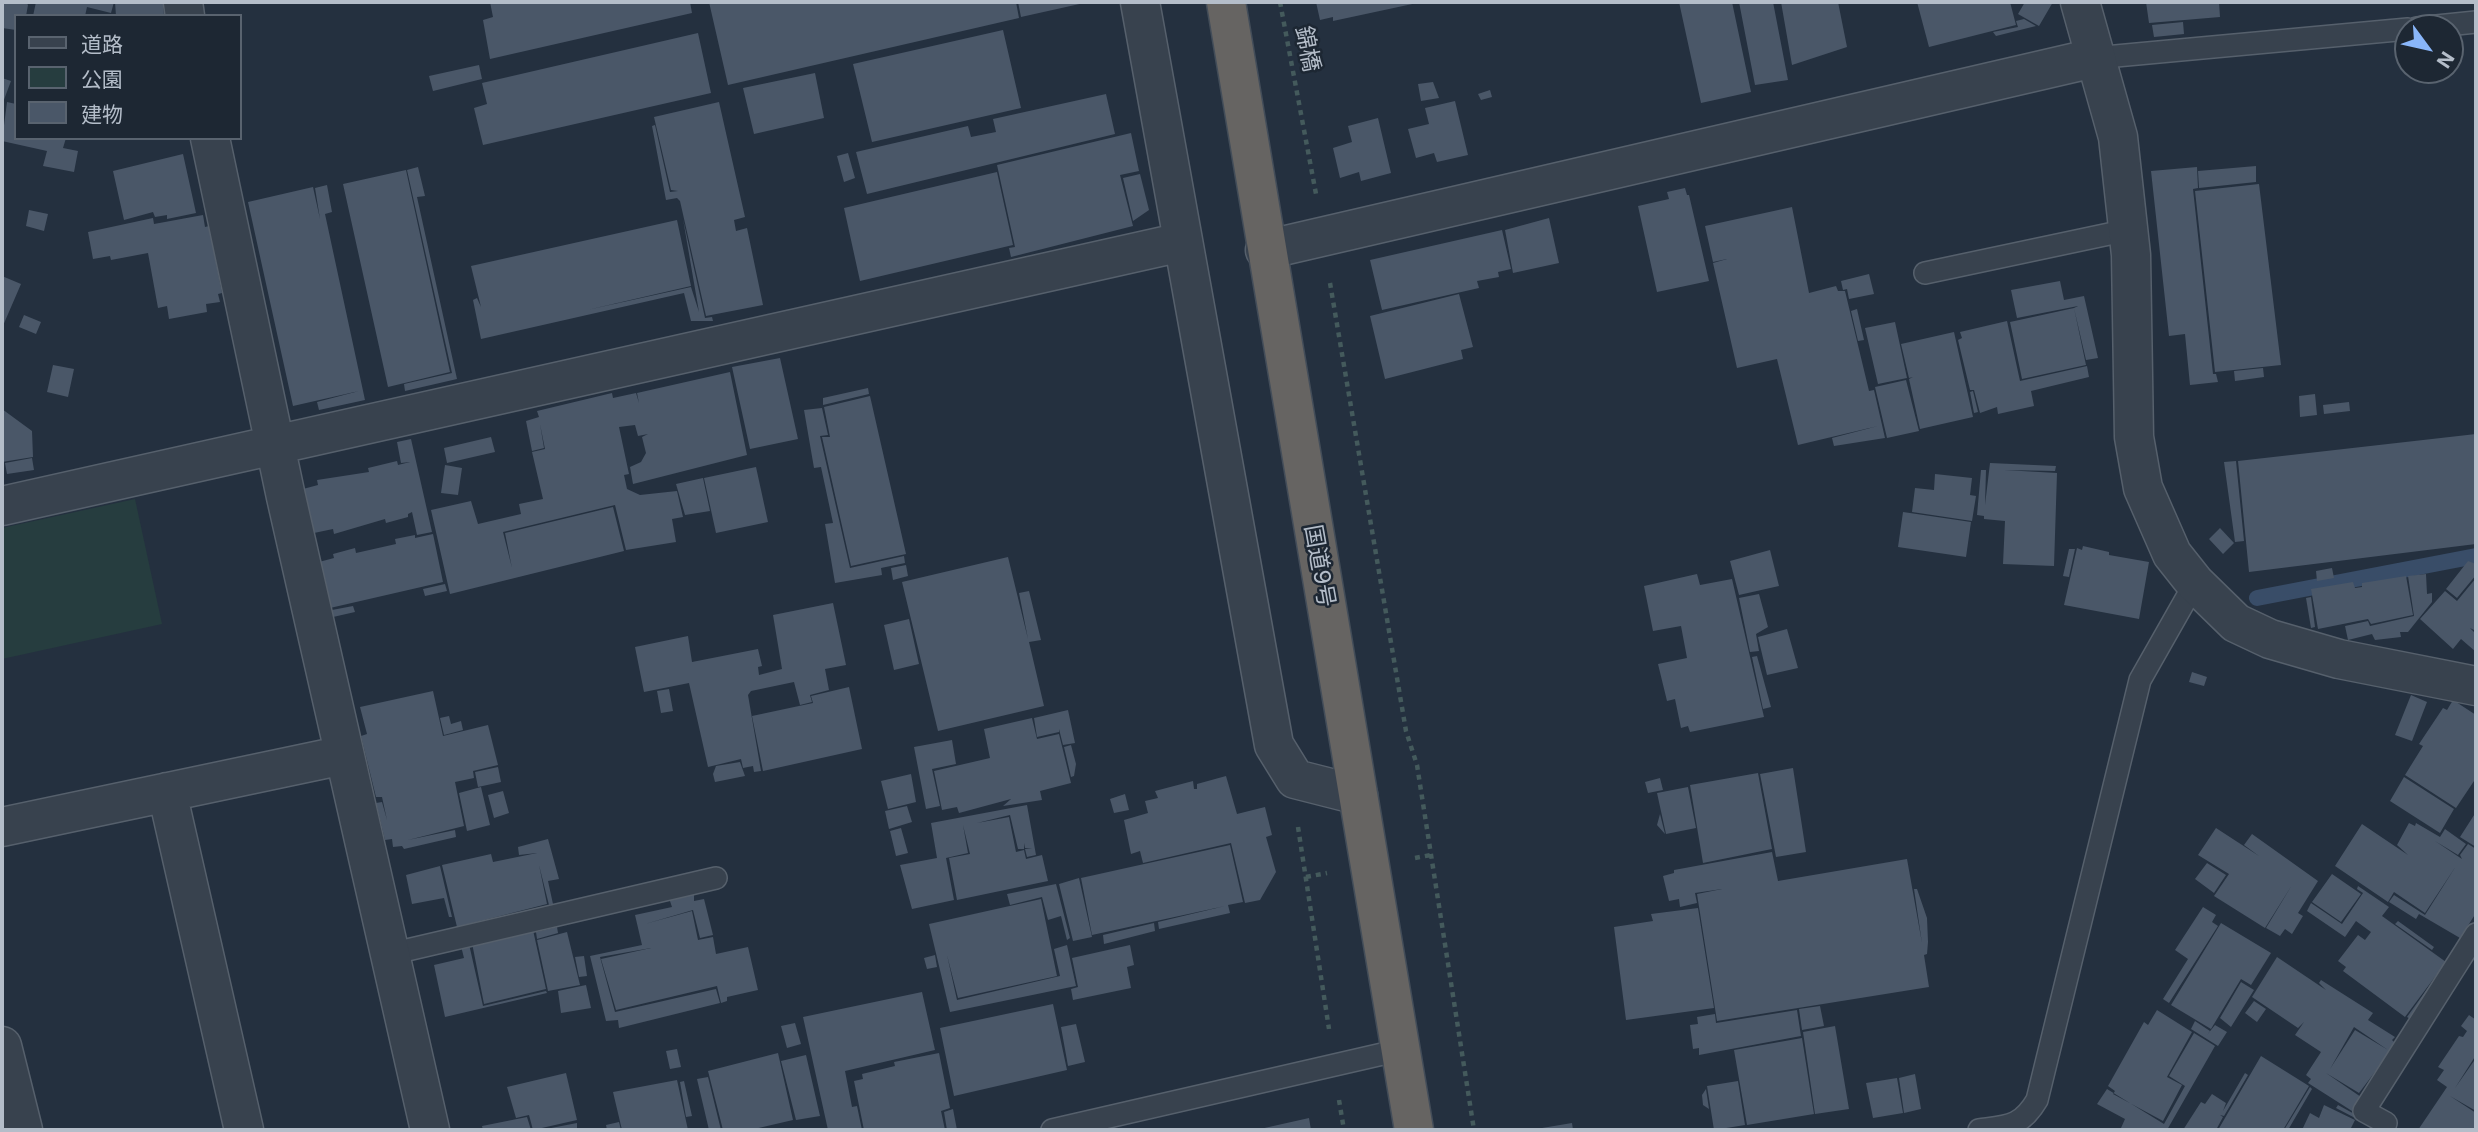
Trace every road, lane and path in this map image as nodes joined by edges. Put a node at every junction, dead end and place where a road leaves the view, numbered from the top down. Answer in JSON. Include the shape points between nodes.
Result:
{"nodes":[{"id":1,"x":1140,"y":2,"type":"edge"},
{"id":2,"x":1226,"y":2,"type":"edge"},
{"id":3,"x":1280,"y":2,"type":"edge"},
{"id":4,"x":2080,"y":2,"type":"edge"},
{"id":5,"x":2394,"y":30,"type":"edge"},
{"id":6,"x":2094,"y":58,"type":"junction"},
{"id":7,"x":210,"y":140,"type":"edge"},
{"id":8,"x":1314,"y":185,"type":"junction"},
{"id":9,"x":1305,"y":187,"type":"dead end"},
{"id":10,"x":1316,"y":197,"type":"dead end"},
{"id":11,"x":2128,"y":230,"type":"junction"},
{"id":12,"x":1182,"y":242,"type":"junction"},
{"id":13,"x":1265,"y":250,"type":"junction"},
{"id":14,"x":1925,"y":272,"type":"dead end"},
{"id":15,"x":1329,"y":275,"type":"dead end"},
{"id":16,"x":275,"y":444,"type":"junction"},
{"id":17,"x":2,"y":506,"type":"edge"},
{"id":18,"x":2195,"y":583,"type":"junction"},
{"id":19,"x":2476,"y":686,"type":"edge"},
{"id":20,"x":344,"y":755,"type":"junction"},
{"id":21,"x":167,"y":792,"type":"junction"},
{"id":22,"x":1358,"y":795,"type":"junction"},
{"id":23,"x":1298,"y":826,"type":"dead end"},
{"id":24,"x":2,"y":827,"type":"edge"},
{"id":25,"x":1431,"y":855,"type":"junction"},
{"id":26,"x":1415,"y":858,"type":"dead end"},
{"id":27,"x":1328,"y":873,"type":"dead end"},
{"id":28,"x":1306,"y":877,"type":"junction"},
{"id":29,"x":716,"y":878,"type":"dead end"},
{"id":30,"x":2476,"y":934,"type":"edge"},
{"id":31,"x":390,"y":954,"type":"junction"},
{"id":32,"x":2,"y":1046,"type":"edge"},
{"id":33,"x":1400,"y":1050,"type":"junction"},
{"id":34,"x":1334,"y":1065,"type":"junction"},
{"id":35,"x":23,"y":1130,"type":"edge"},
{"id":36,"x":244,"y":1130,"type":"edge"},
{"id":37,"x":430,"y":1130,"type":"edge"},
{"id":38,"x":1052,"y":1130,"type":"edge"},
{"id":39,"x":1344,"y":1130,"type":"edge"},
{"id":40,"x":1414,"y":1130,"type":"edge"},
{"id":41,"x":1474,"y":1130,"type":"edge"},
{"id":42,"x":1979,"y":1130,"type":"edge"},
{"id":43,"x":2383,"y":1130,"type":"edge"}],
"edges":[{"from":1,"to":12,"type":"street"},
{"from":2,"to":13,"type":"highway","name":"国道9号"},
{"from":3,"to":8,"type":"path","name":"錦橋"},
{"from":4,"to":6,"type":"street"},
{"from":5,"to":6,"type":"lane"},
{"from":6,"to":11,"type":"street","via":[[2118,137]]},
{"from":6,"to":13,"type":"street"},
{"from":7,"to":16,"type":"street"},
{"from":8,"to":9,"type":"path"},
{"from":8,"to":10,"type":"path","name":"錦橋"},
{"from":11,"to":14,"type":"lane"},
{"from":11,"to":18,"type":"street","via":[[2134,437],[2143,488],[2172,554]]},
{"from":12,"to":16,"type":"street"},
{"from":12,"to":22,"type":"street","via":[[1274,745],[1295,779]]},
{"from":13,"to":22,"type":"highway","name":"国道9号"},
{"from":15,"to":25,"type":"path"},
{"from":16,"to":17,"type":"street"},
{"from":16,"to":20,"type":"street"},
{"from":18,"to":19,"type":"street","via":[[2236,623],[2270,639],[2339,659]]},
{"from":18,"to":42,"type":"lane","via":[[2140,680],[2037,1100],[2028,1116],[2013,1125]]},
{"from":20,"to":21,"type":"street"},
{"from":20,"to":31,"type":"street"},
{"from":21,"to":24,"type":"street"},
{"from":21,"to":36,"type":"street"},
{"from":22,"to":33,"type":"highway","name":"国道9号"},
{"from":23,"to":28,"type":"path"},
{"from":25,"to":26,"type":"path"},
{"from":25,"to":41,"type":"path"},
{"from":27,"to":28,"type":"path"},
{"from":28,"to":34,"type":"path"},
{"from":29,"to":31,"type":"lane"},
{"from":30,"to":43,"type":"lane","via":[[2364,1111],[2386,1123]]},
{"from":31,"to":37,"type":"street"},
{"from":32,"to":35,"type":"street"},
{"from":33,"to":34,"type":"lane"},
{"from":33,"to":40,"type":"highway","name":"国道9号"},
{"from":34,"to":38,"type":"lane"},
{"from":34,"to":39,"type":"path"}]}
